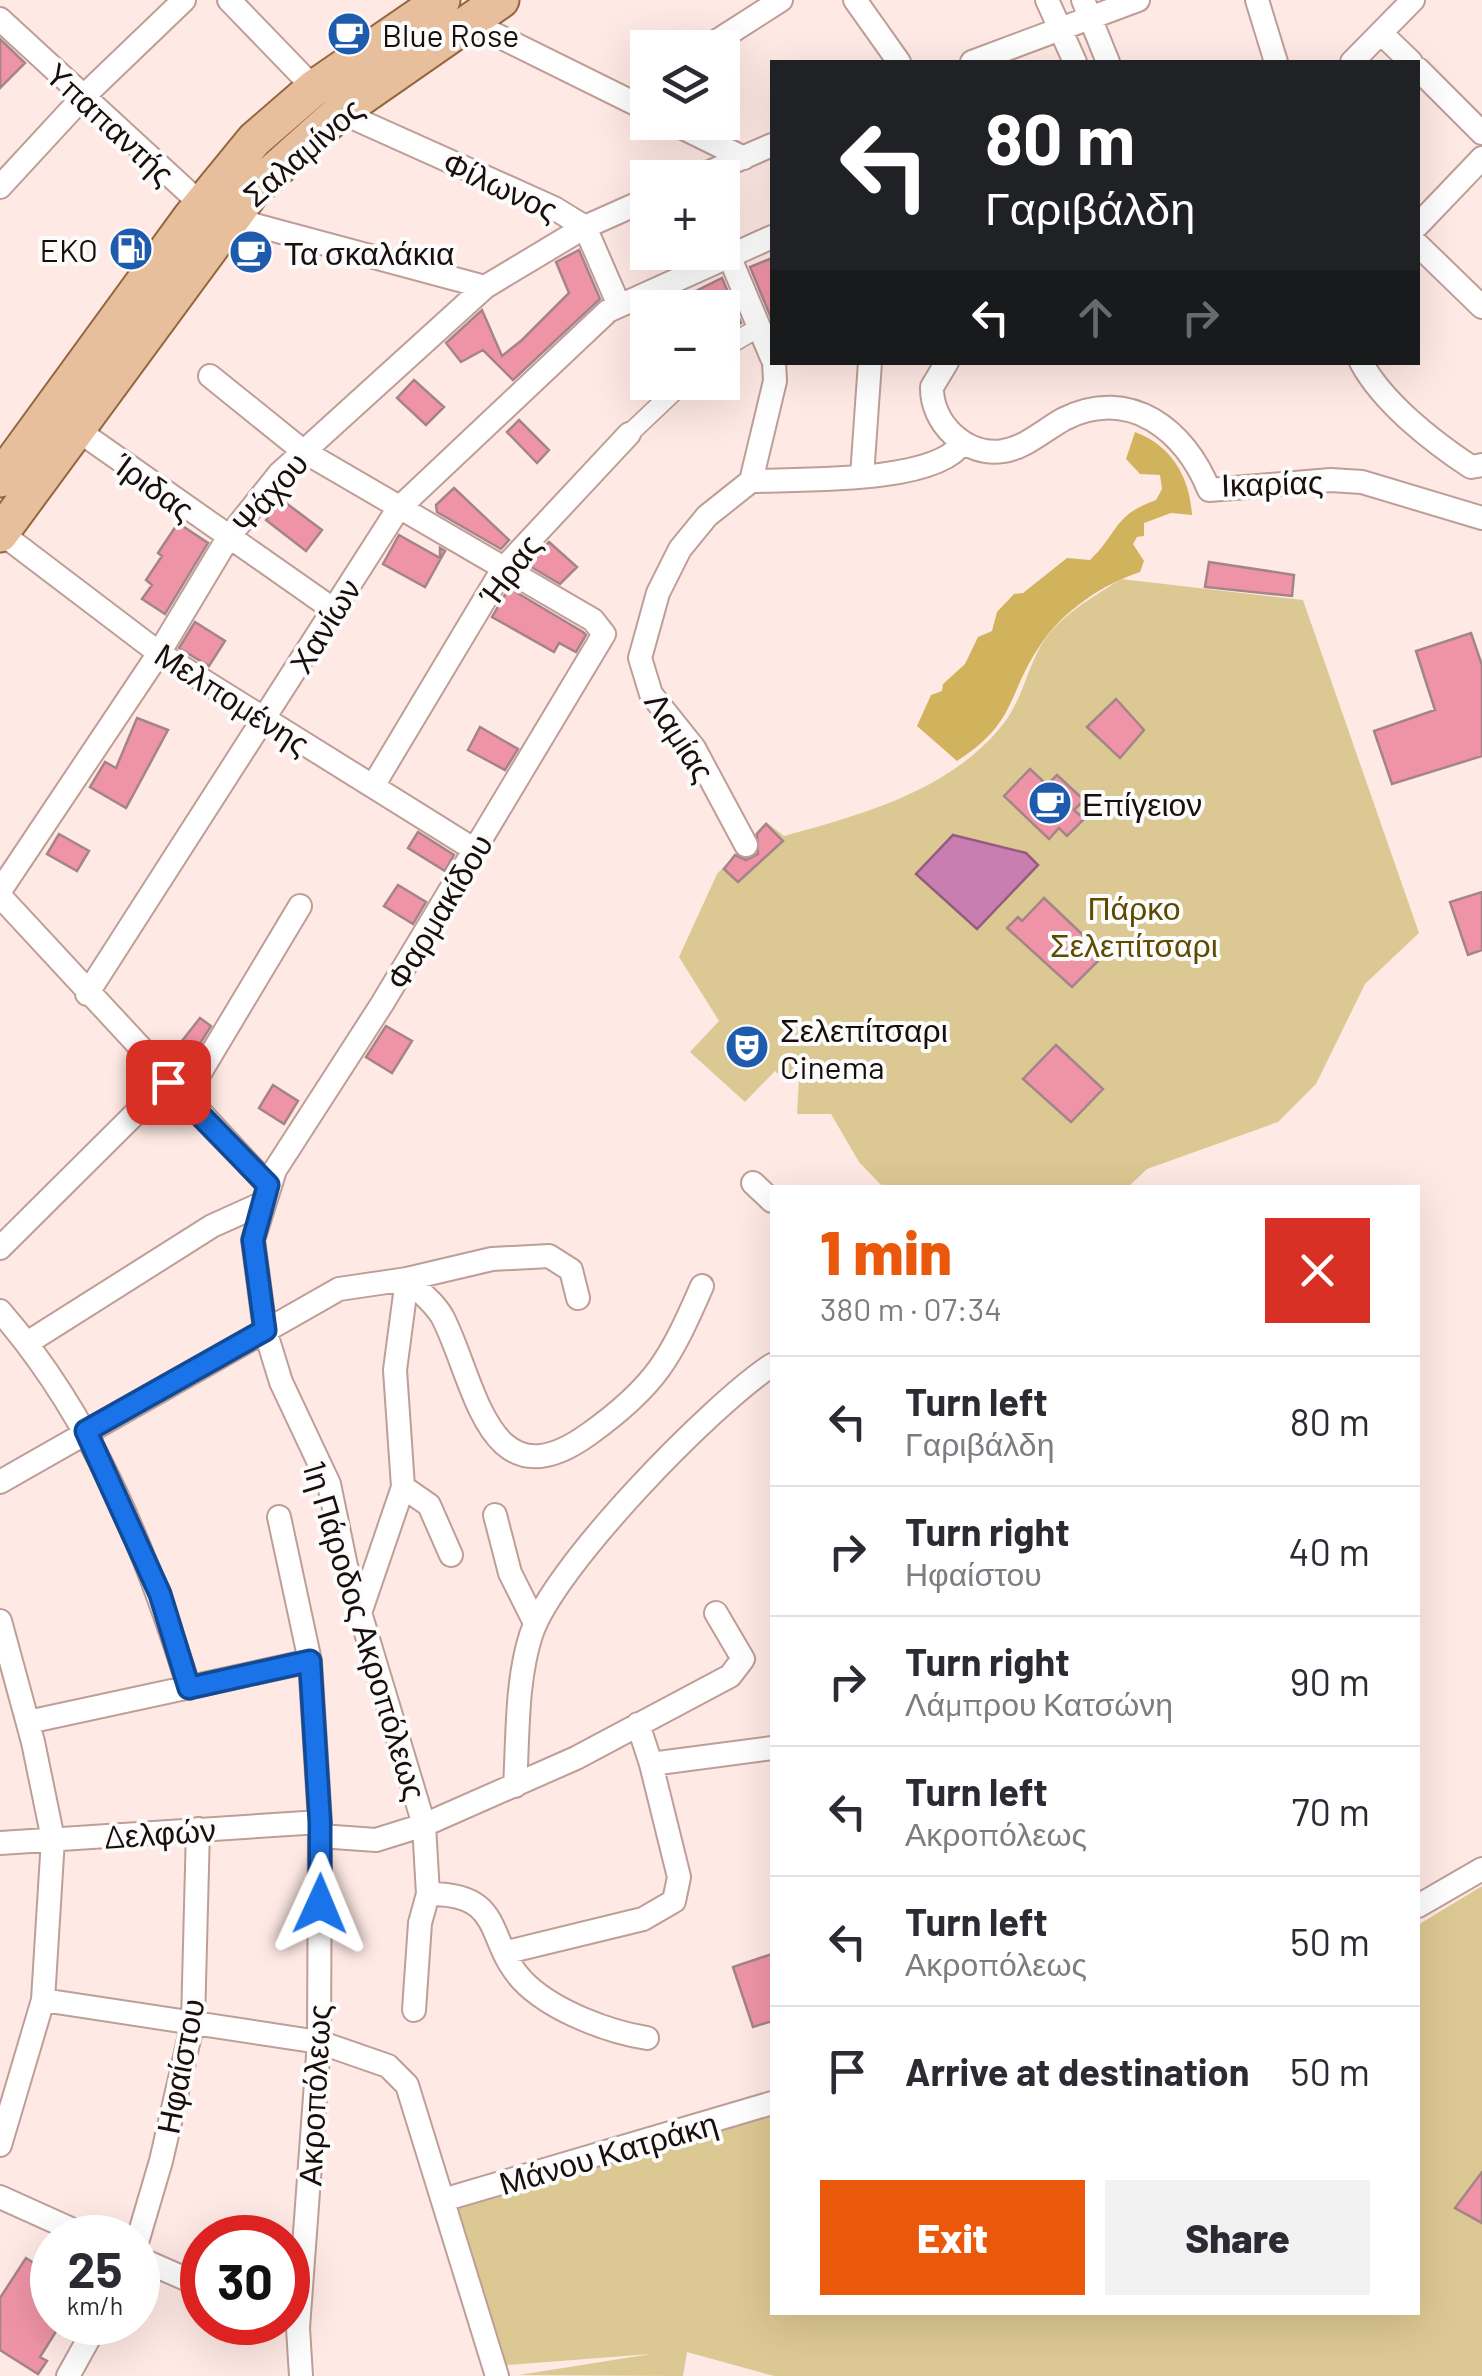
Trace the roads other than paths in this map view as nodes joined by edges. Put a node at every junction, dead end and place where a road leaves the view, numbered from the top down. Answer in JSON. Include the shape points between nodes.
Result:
{"nodes":[{"id":1,"x":15,"y":0,"type":"edge"},
{"id":2,"x":184,"y":0,"type":"edge"},
{"id":3,"x":228,"y":0,"type":"edge"},
{"id":4,"x":442,"y":0,"type":"edge"},
{"id":5,"x":501,"y":0,"type":"edge"},
{"id":6,"x":781,"y":0,"type":"edge"},
{"id":7,"x":856,"y":0,"type":"edge"},
{"id":8,"x":1047,"y":0,"type":"edge"},
{"id":9,"x":1138,"y":0,"type":"edge"},
{"id":10,"x":1258,"y":0,"type":"edge"},
{"id":11,"x":1412,"y":0,"type":"edge"},
{"id":12,"x":1087,"y":9,"type":"edge"},
{"id":13,"x":0,"y":17,"type":"edge"},
{"id":14,"x":470,"y":22,"type":"junction"},
{"id":15,"x":1059,"y":29,"type":"junction"},
{"id":16,"x":734,"y":30,"type":"edge"},
{"id":17,"x":1382,"y":34,"type":"junction"},
{"id":18,"x":899,"y":60,"type":"edge"},
{"id":19,"x":977,"y":60,"type":"edge"},
{"id":20,"x":1073,"y":60,"type":"edge"},
{"id":21,"x":1107,"y":60,"type":"edge"},
{"id":22,"x":1275,"y":60,"type":"edge"},
{"id":23,"x":1354,"y":60,"type":"edge"},
{"id":24,"x":1409,"y":60,"type":"edge"},
{"id":25,"x":1420,"y":71,"type":"edge"},
{"id":26,"x":314,"y":88,"type":"junction"},
{"id":27,"x":83,"y":97,"type":"junction"},
{"id":28,"x":630,"y":102,"type":"edge"},
{"id":29,"x":340,"y":112,"type":"junction"},
{"id":30,"x":1482,"y":133,"type":"edge"},
{"id":31,"x":708,"y":140,"type":"edge"},
{"id":32,"x":770,"y":147,"type":"edge"},
{"id":33,"x":744,"y":158,"type":"junction"},
{"id":34,"x":1482,"y":158,"type":"edge"},
{"id":35,"x":739,"y":160,"type":"edge"},
{"id":36,"x":0,"y":187,"type":"edge"},
{"id":37,"x":630,"y":207,"type":"edge"},
{"id":38,"x":216,"y":209,"type":"junction"},
{"id":39,"x":1420,"y":223,"type":"edge"},
{"id":40,"x":585,"y":227,"type":"junction"},
{"id":41,"x":770,"y":237,"type":"edge"},
{"id":42,"x":740,"y":245,"type":"edge"},
{"id":43,"x":1420,"y":247,"type":"edge"},
{"id":44,"x":684,"y":270,"type":"edge"},
{"id":45,"x":735,"y":270,"type":"edge"},
{"id":46,"x":486,"y":287,"type":"junction"},
{"id":47,"x":618,"y":304,"type":"junction"},
{"id":48,"x":1482,"y":307,"type":"edge"},
{"id":49,"x":760,"y":328,"type":"junction"},
{"id":50,"x":740,"y":339,"type":"edge"},
{"id":51,"x":770,"y":353,"type":"edge"},
{"id":52,"x":773,"y":365,"type":"edge"},
{"id":53,"x":870,"y":365,"type":"edge"},
{"id":54,"x":945,"y":365,"type":"edge"},
{"id":55,"x":1362,"y":365,"type":"edge"},
{"id":56,"x":210,"y":376,"type":"dead end"},
{"id":57,"x":665,"y":400,"type":"edge"},
{"id":58,"x":76,"y":429,"type":"junction"},
{"id":59,"x":629,"y":434,"type":"joint"},
{"id":60,"x":962,"y":443,"type":"junction"},
{"id":61,"x":303,"y":452,"type":"junction"},
{"id":62,"x":1482,"y":465,"type":"edge"},
{"id":63,"x":862,"y":476,"type":"junction"},
{"id":64,"x":0,"y":479,"type":"edge"},
{"id":65,"x":751,"y":481,"type":"junction"},
{"id":66,"x":398,"y":509,"type":"junction"},
{"id":67,"x":1482,"y":518,"type":"edge"},
{"id":68,"x":0,"y":520,"type":"edge"},
{"id":69,"x":0,"y":534,"type":"edge"},
{"id":70,"x":228,"y":538,"type":"junction"},
{"id":71,"x":502,"y":569,"type":"junction"},
{"id":72,"x":334,"y":610,"type":"junction"},
{"id":73,"x":159,"y":653,"type":"junction"},
{"id":74,"x":264,"y":721,"type":"junction"},
{"id":75,"x":372,"y":786,"type":"junction"},
{"id":76,"x":746,"y":845,"type":"dead end"},
{"id":77,"x":475,"y":850,"type":"junction"},
{"id":78,"x":0,"y":894,"type":"edge"},
{"id":79,"x":300,"y":906,"type":"dead end"},
{"id":80,"x":87,"y":994,"type":"junction"},
{"id":81,"x":177,"y":1090,"type":"junction"},
{"id":82,"x":753,"y":1183,"type":"dead end"},
{"id":83,"x":265,"y":1194,"type":"junction"},
{"id":84,"x":770,"y":1199,"type":"edge"},
{"id":85,"x":0,"y":1248,"type":"edge"},
{"id":86,"x":407,"y":1279,"type":"junction"},
{"id":87,"x":702,"y":1286,"type":"dead end"},
{"id":88,"x":578,"y":1298,"type":"dead end"},
{"id":89,"x":0,"y":1311,"type":"edge"},
{"id":90,"x":265,"y":1330,"type":"junction"},
{"id":91,"x":27,"y":1342,"type":"junction"},
{"id":92,"x":770,"y":1367,"type":"edge"},
{"id":93,"x":86,"y":1431,"type":"junction"},
{"id":94,"x":0,"y":1482,"type":"edge"},
{"id":95,"x":403,"y":1487,"type":"junction"},
{"id":96,"x":495,"y":1515,"type":"dead end"},
{"id":97,"x":279,"y":1517,"type":"dead end"},
{"id":98,"x":450,"y":1555,"type":"dead end"},
{"id":99,"x":360,"y":1613,"type":"junction"},
{"id":100,"x":716,"y":1613,"type":"dead end"},
{"id":101,"x":0,"y":1620,"type":"edge"},
{"id":102,"x":535,"y":1623,"type":"junction"},
{"id":103,"x":310,"y":1661,"type":"junction"},
{"id":104,"x":189,"y":1688,"type":"junction"},
{"id":105,"x":28,"y":1722,"type":"junction"},
{"id":106,"x":638,"y":1724,"type":"junction"},
{"id":107,"x":770,"y":1748,"type":"edge"},
{"id":108,"x":651,"y":1764,"type":"junction"},
{"id":109,"x":515,"y":1786,"type":"junction"},
{"id":110,"x":424,"y":1825,"type":"junction"},
{"id":111,"x":198,"y":1829,"type":"junction"},
{"id":112,"x":320,"y":1829,"type":"junction"},
{"id":113,"x":52,"y":1840,"type":"junction"},
{"id":114,"x":0,"y":1843,"type":"edge"},
{"id":115,"x":1482,"y":1869,"type":"edge"},
{"id":116,"x":428,"y":1894,"type":"junction"},
{"id":117,"x":1420,"y":1905,"type":"edge"},
{"id":118,"x":506,"y":1952,"type":"junction"},
{"id":119,"x":44,"y":2000,"type":"junction"},
{"id":120,"x":414,"y":2010,"type":"dead end"},
{"id":121,"x":193,"y":2022,"type":"junction"},
{"id":122,"x":646,"y":2038,"type":"dead end"},
{"id":123,"x":318,"y":2042,"type":"junction"},
{"id":124,"x":770,"y":2104,"type":"edge"},
{"id":125,"x":0,"y":2146,"type":"edge"},
{"id":126,"x":0,"y":2197,"type":"edge"},
{"id":127,"x":443,"y":2200,"type":"junction"},
{"id":128,"x":40,"y":2215,"type":"edge"},
{"id":129,"x":145,"y":2215,"type":"edge"},
{"id":130,"x":302,"y":2215,"type":"edge"},
{"id":131,"x":85,"y":2345,"type":"edge"},
{"id":132,"x":295,"y":2345,"type":"edge"},
{"id":133,"x":68,"y":2376,"type":"edge"},
{"id":134,"x":300,"y":2376,"type":"edge"},
{"id":135,"x":497,"y":2376,"type":"edge"}],
"edges":[{"from":1,"to":13,"type":"street"},
{"from":2,"to":27,"type":"street"},
{"from":3,"to":26,"type":"street"},
{"from":4,"to":26,"type":"main road","name":"Σαλαμίνος"},
{"from":5,"to":14,"type":"main road","name":"Σαλαμίνος"},
{"from":6,"to":16,"type":"street"},
{"from":7,"to":18,"type":"street"},
{"from":8,"to":15,"type":"street"},
{"from":9,"to":12,"type":"street"},
{"from":10,"to":22,"type":"street"},
{"from":11,"to":17,"type":"street"},
{"from":12,"to":15,"type":"street"},
{"from":12,"to":21,"type":"street"},
{"from":13,"to":27,"type":"street","name":"Υπαπαντής"},
{"from":14,"to":28,"type":"street"},
{"from":14,"to":29,"type":"main road","name":"Σαλαμίνος"},
{"from":15,"to":19,"type":"street"},
{"from":15,"to":20,"type":"street"},
{"from":17,"to":23,"type":"street"},
{"from":17,"to":24,"type":"street"},
{"from":25,"to":30,"type":"street"},
{"from":26,"to":38,"type":"main road","name":"Σαλαμίνος","via":[[254,140]]},
{"from":27,"to":36,"type":"street"},
{"from":27,"to":38,"type":"street","name":"Υπαπαντής"},
{"from":29,"to":38,"type":"main road","name":"Σαλαμίνος"},
{"from":29,"to":40,"type":"street","name":"Φίλωνος"},
{"from":31,"to":33,"type":"street"},
{"from":32,"to":33,"type":"street"},
{"from":33,"to":35,"type":"street"},
{"from":34,"to":39,"type":"street"},
{"from":37,"to":40,"type":"street","name":"Ψάχου"},
{"from":38,"to":46,"type":"street"},
{"from":38,"to":58,"type":"main road","name":"Σαλαμίνος"},
{"from":38,"to":64,"type":"main road","name":"Σαλαμίνος"},
{"from":40,"to":46,"type":"street","name":"Ψάχου"},
{"from":40,"to":47,"type":"street","name":"Φίλωνος"},
{"from":41,"to":42,"type":"street","name":"Χανίων"},
{"from":43,"to":48,"type":"street"},
{"from":44,"to":47,"type":"street","name":"Χανίων"},
{"from":45,"to":49,"type":"street"},
{"from":46,"to":61,"type":"street","name":"Ψάχου"},
{"from":47,"to":66,"type":"street","name":"Χανίων"},
{"from":49,"to":50,"type":"street"},
{"from":49,"to":51,"type":"street"},
{"from":52,"to":65,"type":"street"},
{"from":53,"to":63,"type":"street"},
{"from":54,"to":60,"type":"street","via":[[933,402]]},
{"from":55,"to":62,"type":"street","via":[[1448,452],[1471,467]]},
{"from":56,"to":61,"type":"street"},
{"from":57,"to":59,"type":"street","name":"Ήρας"},
{"from":58,"to":69,"type":"main road","name":"Σαλαμίνος"},
{"from":58,"to":70,"type":"street","name":"Ίριδας"},
{"from":59,"to":71,"type":"street","name":"Ήρας"},
{"from":60,"to":63,"type":"street","via":[[945,461]]},
{"from":60,"to":67,"type":"street","name":"Ικαρίας","via":[[1002,452],[1066,418],[1112,409],[1168,428],[1188,447],[1209,490],[1362,482]]},
{"from":61,"to":66,"type":"street"},
{"from":61,"to":70,"type":"street","name":"Ψάχου"},
{"from":63,"to":65,"type":"street"},
{"from":65,"to":76,"type":"street","name":"Λαμίας","via":[[707,516],[680,549],[658,593],[640,658],[651,694],[694,748]]},
{"from":66,"to":71,"type":"street"},
{"from":66,"to":72,"type":"street","name":"Χανίων"},
{"from":68,"to":69,"type":"street"},
{"from":69,"to":73,"type":"street","name":"Μελπομένης"},
{"from":70,"to":72,"type":"street","name":"Ίριδας"},
{"from":70,"to":73,"type":"street","name":"Ψάχου"},
{"from":71,"to":75,"type":"street","name":"Ήρας"},
{"from":71,"to":77,"type":"street","name":"Φαρμακίδου","via":[[594,620],[604,634]]},
{"from":72,"to":74,"type":"street","name":"Χανίων"},
{"from":73,"to":74,"type":"street","name":"Μελπομένης"},
{"from":73,"to":78,"type":"street","name":"Ψάχου"},
{"from":74,"to":75,"type":"street","name":"Μελπομένης"},
{"from":74,"to":80,"type":"street","name":"Χανίων"},
{"from":75,"to":77,"type":"street","name":"Μελπομένης"},
{"from":77,"to":83,"type":"street","name":"Φαρμακίδου"},
{"from":78,"to":80,"type":"street"},
{"from":79,"to":81,"type":"street"},
{"from":80,"to":81,"type":"street"},
{"from":81,"to":83,"type":"street"},
{"from":81,"to":85,"type":"street"},
{"from":82,"to":84,"type":"street"},
{"from":83,"to":90,"type":"street","via":[[253,1240]]},
{"from":83,"to":91,"type":"street"},
{"from":86,"to":87,"type":"street","via":[[442,1316],[488,1422],[513,1451],[529,1458],[579,1441],[646,1390],[670,1358]]},
{"from":86,"to":88,"type":"street","via":[[492,1259],[548,1256],[571,1270]]},
{"from":86,"to":90,"type":"street","via":[[339,1289]]},
{"from":86,"to":95,"type":"street","via":[[395,1370]]},
{"from":89,"to":91,"type":"street"},
{"from":90,"to":93,"type":"street"},
{"from":90,"to":99,"type":"street","name":"1η Πάροδος Ακροπόλεως","via":[[281,1382],[329,1484]]},
{"from":91,"to":93,"type":"street"},
{"from":92,"to":102,"type":"street","via":[[711,1414],[628,1500]]},
{"from":93,"to":94,"type":"street"},
{"from":93,"to":104,"type":"street","via":[[160,1594]]},
{"from":95,"to":98,"type":"street","via":[[429,1505]]},
{"from":95,"to":99,"type":"street"},
{"from":96,"to":102,"type":"street","via":[[510,1573]]},
{"from":97,"to":103,"type":"street","name":"Ακροπόλεως"},
{"from":99,"to":110,"type":"street","name":"1η Πάροδος Ακροπόλεως"},
{"from":100,"to":106,"type":"street","name":"Δελφών","via":[[741,1652],[741,1666]]},
{"from":101,"to":105,"type":"street"},
{"from":102,"to":109,"type":"street"},
{"from":103,"to":104,"type":"street"},
{"from":103,"to":112,"type":"street","name":"Ακροπόλεως"},
{"from":104,"to":105,"type":"street"},
{"from":105,"to":113,"type":"street"},
{"from":106,"to":108,"type":"street"},
{"from":106,"to":109,"type":"street","name":"Δελφών"},
{"from":107,"to":108,"type":"street"},
{"from":108,"to":118,"type":"street","via":[[679,1877],[674,1901],[643,1918]]},
{"from":109,"to":110,"type":"street","name":"Δελφών"},
{"from":110,"to":112,"type":"street","name":"Δελφών","via":[[376,1840]]},
{"from":110,"to":116,"type":"street","name":"1η Πάροδος Ακροπόλεως"},
{"from":111,"to":112,"type":"street","name":"Δελφών"},
{"from":111,"to":113,"type":"street","name":"Δελφών"},
{"from":111,"to":121,"type":"street","name":"Ηφαίστου"},
{"from":112,"to":123,"type":"street","name":"Ακροπόλεως"},
{"from":113,"to":114,"type":"street","name":"Δελφών"},
{"from":113,"to":119,"type":"street"},
{"from":115,"to":117,"type":"street"},
{"from":116,"to":118,"type":"street","via":[[474,1902]]},
{"from":116,"to":120,"type":"street","name":"1η Πάροδος Ακροπόλεως"},
{"from":118,"to":122,"type":"street","via":[[530,1988],[600,2028]]},
{"from":119,"to":121,"type":"street"},
{"from":119,"to":125,"type":"street"},
{"from":121,"to":123,"type":"street"},
{"from":121,"to":129,"type":"street","name":"Ηφαίστου"},
{"from":123,"to":127,"type":"street","via":[[388,2066],[407,2085]]},
{"from":123,"to":130,"type":"street","name":"Ακροπόλεως"},
{"from":124,"to":127,"type":"street","name":"Μάνου Κατράκη"},
{"from":126,"to":128,"type":"street"},
{"from":127,"to":135,"type":"street"},
{"from":131,"to":133,"type":"street"},
{"from":132,"to":134,"type":"street","name":"Ακροπόλεως"}]}
